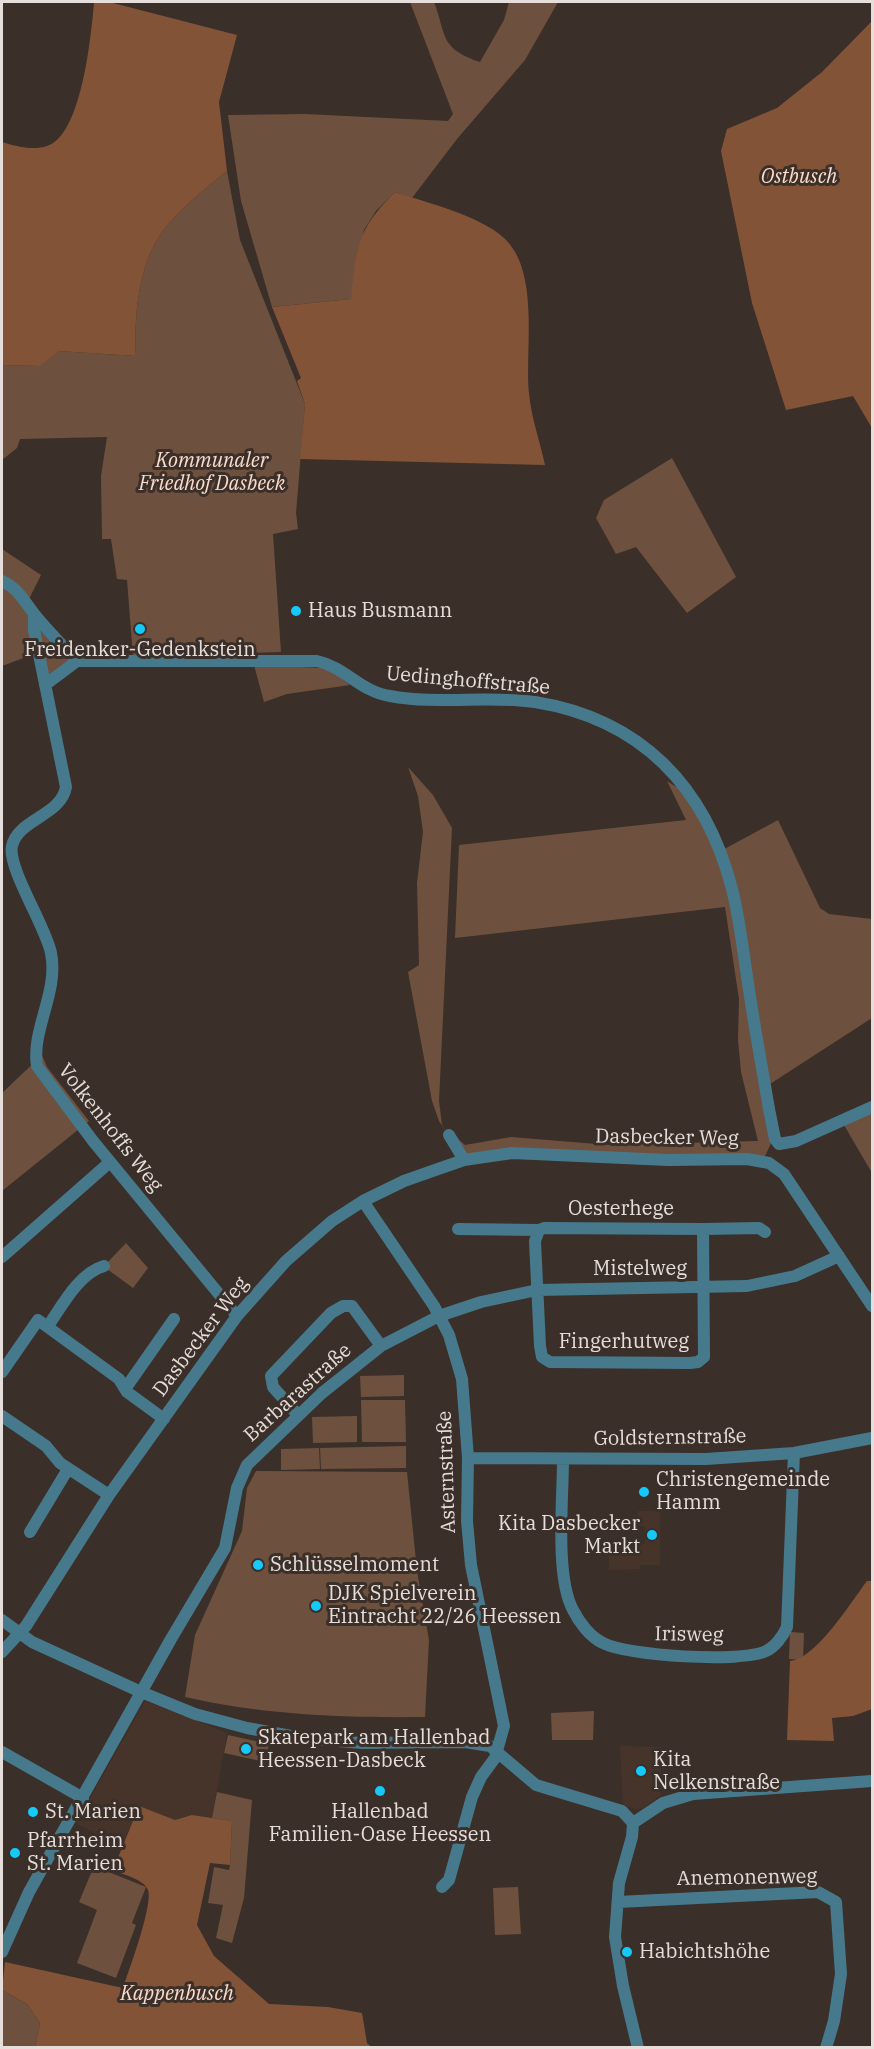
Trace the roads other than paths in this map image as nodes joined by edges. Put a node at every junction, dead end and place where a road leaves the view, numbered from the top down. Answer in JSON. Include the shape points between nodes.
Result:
{"nodes":[{"id":1,"x":2,"y":581,"type":"edge"},
{"id":2,"x":34,"y":614,"type":"junction"},
{"id":3,"x":77,"y":662,"type":"junction"},
{"id":4,"x":45,"y":685,"type":"junction"},
{"id":5,"x":873,"y":1107,"type":"edge"},
{"id":6,"x":449,"y":1135,"type":"dead end"},
{"id":7,"x":779,"y":1144,"type":"junction"},
{"id":8,"x":464,"y":1160,"type":"junction"},
{"id":9,"x":110,"y":1162,"type":"junction"},
{"id":10,"x":769,"y":1163,"type":"junction"},
{"id":11,"x":363,"y":1201,"type":"junction"},
{"id":12,"x":458,"y":1228,"type":"dead end"},
{"id":13,"x":703,"y":1229,"type":"junction"},
{"id":14,"x":539,"y":1230,"type":"junction"},
{"id":15,"x":765,"y":1232,"type":"dead end"},
{"id":16,"x":838,"y":1256,"type":"junction"},
{"id":17,"x":2,"y":1257,"type":"edge"},
{"id":18,"x":104,"y":1266,"type":"dead end"},
{"id":19,"x":705,"y":1288,"type":"junction"},
{"id":20,"x":537,"y":1290,"type":"junction"},
{"id":21,"x":873,"y":1306,"type":"edge"},
{"id":22,"x":237,"y":1316,"type":"junction"},
{"id":23,"x":439,"y":1316,"type":"junction"},
{"id":24,"x":174,"y":1319,"type":"dead end"},
{"id":25,"x":48,"y":1326,"type":"junction"},
{"id":26,"x":381,"y":1346,"type":"junction"},
{"id":27,"x":2,"y":1372,"type":"edge"},
{"id":28,"x":125,"y":1389,"type":"junction"},
{"id":29,"x":297,"y":1414,"type":"junction"},
{"id":30,"x":2,"y":1416,"type":"edge"},
{"id":31,"x":164,"y":1419,"type":"junction"},
{"id":32,"x":873,"y":1438,"type":"edge"},
{"id":33,"x":795,"y":1453,"type":"junction"},
{"id":34,"x":468,"y":1458,"type":"junction"},
{"id":35,"x":563,"y":1460,"type":"junction"},
{"id":36,"x":68,"y":1469,"type":"junction"},
{"id":37,"x":109,"y":1495,"type":"junction"},
{"id":38,"x":30,"y":1532,"type":"dead end"},
{"id":39,"x":2,"y":1620,"type":"edge"},
{"id":40,"x":20,"y":1632,"type":"junction"},
{"id":41,"x":2,"y":1652,"type":"edge"},
{"id":42,"x":141,"y":1692,"type":"junction"},
{"id":43,"x":498,"y":1750,"type":"junction"},
{"id":44,"x":2,"y":1752,"type":"edge"},
{"id":45,"x":873,"y":1781,"type":"edge"},
{"id":46,"x":83,"y":1798,"type":"junction"},
{"id":47,"x":633,"y":1823,"type":"junction"},
{"id":48,"x":442,"y":1887,"type":"dead end"},
{"id":49,"x":618,"y":1902,"type":"junction"},
{"id":50,"x":2,"y":1952,"type":"edge"},
{"id":51,"x":638,"y":2048,"type":"edge"},
{"id":52,"x":826,"y":2048,"type":"edge"}],
"edges":[{"from":1,"to":2,"type":"street","via":[[25,599]]},
{"from":2,"to":3,"type":"street"},
{"from":2,"to":4,"type":"street"},
{"from":3,"to":4,"type":"street"},
{"from":3,"to":7,"type":"street","name":"Uedinghoffstraße","via":[[317,661],[334,666],[362,686],[387,696],[534,702],[580,714],[620,731],[674,771],[698,807],[718,849],[733,890],[769,1109]]},
{"from":4,"to":9,"type":"street","name":"Volkenhoffs Weg","via":[[65,795],[15,839],[11,848],[14,865],[52,955],[50,993],[36,1060],[50,1086]]},
{"from":5,"to":7,"type":"street","via":[[796,1142]]},
{"from":6,"to":8,"type":"street"},
{"from":7,"to":10,"type":"street"},
{"from":8,"to":10,"type":"street","name":"Dasbecker Weg","via":[[531,1153],[668,1160],[747,1159]]},
{"from":8,"to":11,"type":"street","name":"Dasbecker Weg","via":[[404,1181]]},
{"from":9,"to":17,"type":"street"},
{"from":9,"to":22,"type":"street","name":"Volkenhoffs Weg"},
{"from":10,"to":16,"type":"street","via":[[784,1174]]},
{"from":11,"to":22,"type":"street","name":"Dasbecker Weg","via":[[332,1221],[286,1261]]},
{"from":11,"to":23,"type":"street","name":"Asternstraße"},
{"from":12,"to":14,"type":"street","name":"Oesterhege"},
{"from":13,"to":14,"type":"street","name":"Oesterhege"},
{"from":13,"to":15,"type":"street","name":"Oesterhege","via":[[759,1228]]},
{"from":13,"to":19,"type":"street"},
{"from":14,"to":20,"type":"street","via":[[535,1241]]},
{"from":16,"to":19,"type":"street","name":"Mistelweg","via":[[785,1278],[738,1287]]},
{"from":16,"to":21,"type":"street"},
{"from":18,"to":25,"type":"street","via":[[82,1280]]},
{"from":19,"to":20,"type":"street","name":"Mistelweg"},
{"from":19,"to":20,"type":"street","name":"Fingerhutweg","via":[[704,1357],[690,1363],[550,1362],[540,1352]]},
{"from":20,"to":23,"type":"street","name":"Mistelweg"},
{"from":22,"to":31,"type":"street","name":"Dasbecker Weg"},
{"from":23,"to":26,"type":"street","name":"Barbarastraße"},
{"from":23,"to":34,"type":"street","name":"Asternstraße","via":[[462,1379]]},
{"from":24,"to":28,"type":"street"},
{"from":25,"to":27,"type":"street","via":[[38,1320]]},
{"from":25,"to":28,"type":"street","via":[[119,1379]]},
{"from":26,"to":29,"type":"street","name":"Barbarastraße"},
{"from":26,"to":29,"type":"street","via":[[352,1306],[331,1313],[271,1376],[273,1386]]},
{"from":28,"to":31,"type":"street"},
{"from":29,"to":42,"type":"street","name":"Barbarastraße","via":[[247,1465],[237,1488],[225,1548]]},
{"from":30,"to":36,"type":"street","via":[[46,1446]]},
{"from":31,"to":37,"type":"street","name":"Dasbecker Weg"},
{"from":32,"to":33,"type":"street","name":"Goldsternstraße"},
{"from":33,"to":35,"type":"street","name":"Goldsternstraße","via":[[706,1460]]},
{"from":33,"to":35,"type":"street","name":"Irisweg","via":[[787,1627],[767,1651],[745,1656],[622,1651],[600,1642],[583,1626],[565,1591]]},
{"from":34,"to":35,"type":"street","name":"Goldsternstraße"},
{"from":34,"to":43,"type":"street","name":"Asternstraße","via":[[469,1553],[477,1608],[504,1726]]},
{"from":36,"to":37,"type":"street"},
{"from":36,"to":38,"type":"street"},
{"from":37,"to":40,"type":"street","name":"Dasbecker Weg"},
{"from":39,"to":40,"type":"street"},
{"from":40,"to":41,"type":"street","name":"Dasbecker Weg"},
{"from":40,"to":42,"type":"street","via":[[32,1642]]},
{"from":42,"to":43,"type":"street","via":[[195,1713],[282,1735],[379,1744],[481,1743]]},
{"from":42,"to":46,"type":"street","name":"Barbarastraße"},
{"from":43,"to":47,"type":"street","via":[[536,1785],[622,1811]]},
{"from":43,"to":48,"type":"street","via":[[476,1787],[449,1880]]},
{"from":44,"to":46,"type":"street"},
{"from":45,"to":47,"type":"street","via":[[693,1794],[663,1803]]},
{"from":46,"to":50,"type":"street","name":"Barbarastraße","via":[[29,1892]]},
{"from":47,"to":49,"type":"street"},
{"from":49,"to":51,"type":"street","via":[[616,1947]]},
{"from":49,"to":52,"type":"street","name":"Anemonenweg","via":[[819,1892],[831,1898],[837,1908],[841,1977]]}]}
